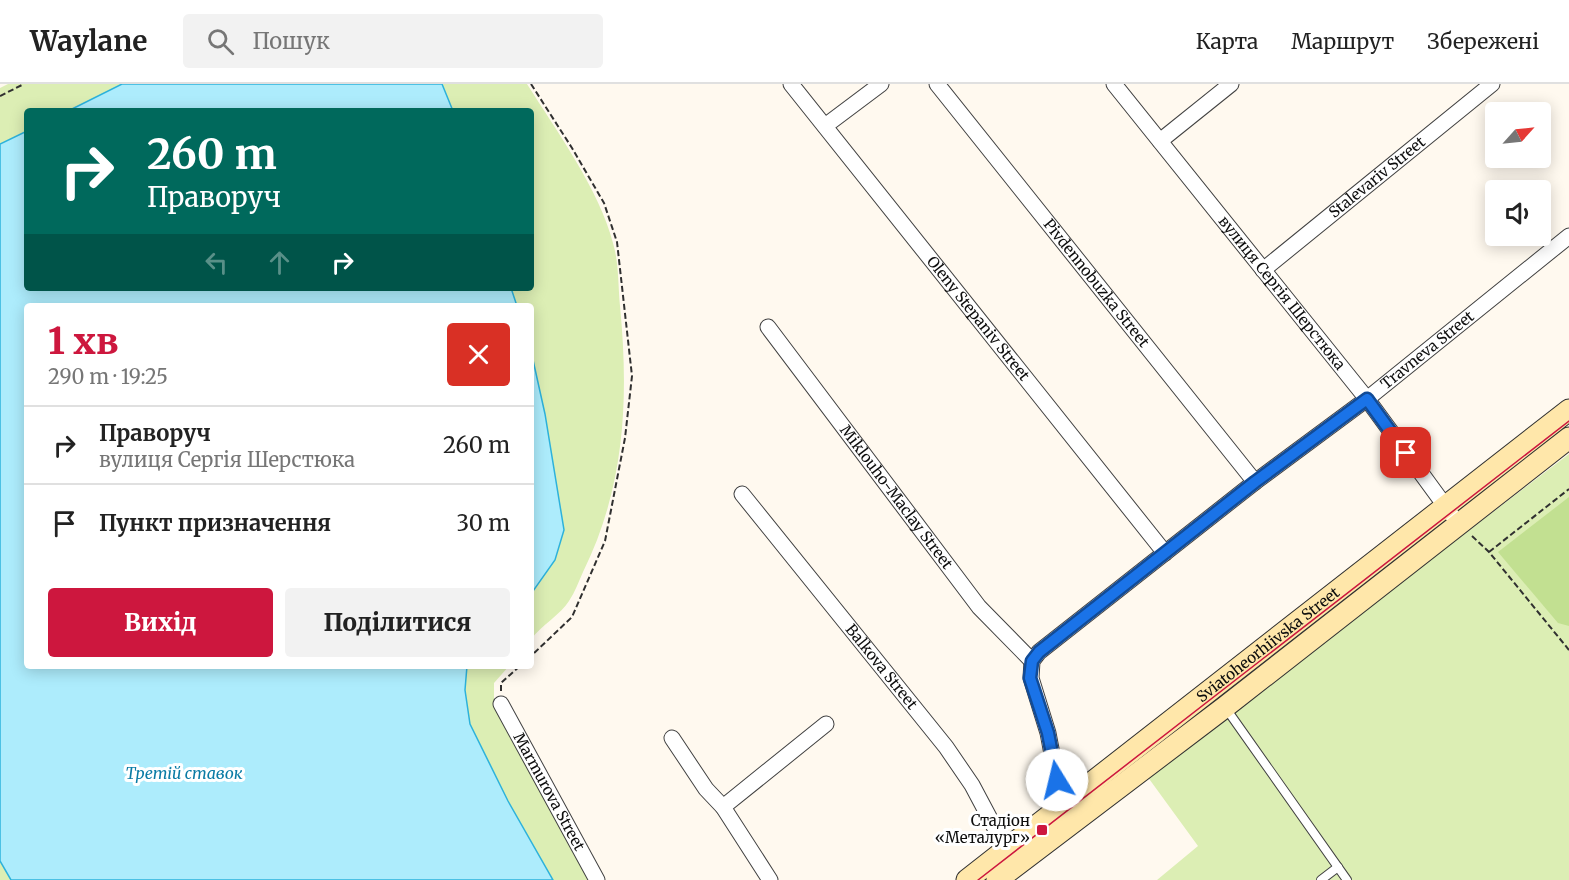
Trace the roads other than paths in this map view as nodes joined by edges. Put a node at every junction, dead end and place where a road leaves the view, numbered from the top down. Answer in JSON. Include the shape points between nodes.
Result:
{"nodes":[{"id":1,"x":791,"y":84,"type":"edge"},
{"id":2,"x":881,"y":84,"type":"edge"},
{"id":3,"x":937,"y":84,"type":"edge"},
{"id":4,"x":1114,"y":84,"type":"edge"},
{"id":5,"x":1231,"y":84,"type":"edge"},
{"id":6,"x":1492,"y":84,"type":"edge"},
{"id":7,"x":825,"y":126,"type":"junction"},
{"id":8,"x":1160,"y":141,"type":"junction"},
{"id":9,"x":1569,"y":236,"type":"edge"},
{"id":10,"x":1263,"y":270,"type":"junction"},
{"id":11,"x":768,"y":327,"type":"dead end"},
{"id":12,"x":1367,"y":399,"type":"junction"},
{"id":13,"x":1569,"y":410,"type":"edge"},
{"id":14,"x":1569,"y":438,"type":"edge"},
{"id":15,"x":1255,"y":482,"type":"junction"},
{"id":16,"x":742,"y":494,"type":"dead end"},
{"id":17,"x":1444,"y":506,"type":"junction"},
{"id":18,"x":1458,"y":524,"type":"junction"},
{"id":19,"x":1165,"y":553,"type":"junction"},
{"id":20,"x":1032,"y":661,"type":"junction"},
{"id":21,"x":1211,"y":689,"type":"junction"},
{"id":22,"x":501,"y":704,"type":"road end"},
{"id":23,"x":1226,"y":707,"type":"junction"},
{"id":24,"x":826,"y":724,"type":"dead end"},
{"id":25,"x":672,"y":738,"type":"dead end"},
{"id":26,"x":1072,"y":799,"type":"junction"},
{"id":27,"x":723,"y":807,"type":"junction"},
{"id":28,"x":1006,"y":849,"type":"junction"},
{"id":29,"x":1338,"y":867,"type":"junction"},
{"id":30,"x":597,"y":880,"type":"edge"},
{"id":31,"x":770,"y":880,"type":"edge"},
{"id":32,"x":968,"y":880,"type":"edge"},
{"id":33,"x":997,"y":880,"type":"edge"},
{"id":34,"x":1321,"y":880,"type":"edge"},
{"id":35,"x":1347,"y":880,"type":"edge"}],
"edges":[{"from":1,"to":7,"type":"street","name":"Oleny Stepaniv Street"},
{"from":2,"to":7,"type":"street"},
{"from":3,"to":15,"type":"street","name":"Pivdennobuzka Street"},
{"from":4,"to":8,"type":"street","name":"вулиця Сергія Шерстюка"},
{"from":5,"to":8,"type":"street"},
{"from":6,"to":10,"type":"street","name":"Stalevariv Street"},
{"from":7,"to":19,"type":"street","name":"Oleny Stepaniv Street"},
{"from":8,"to":10,"type":"street","name":"вулиця Сергія Шерстюка"},
{"from":9,"to":12,"type":"street","name":"Travneva Street"},
{"from":10,"to":12,"type":"street","name":"вулиця Сергія Шерстюка"},
{"from":11,"to":20,"type":"street","name":"Miklouho-Maclay Street","via":[[979,607]]},
{"from":12,"to":15,"type":"street","name":"Travneva Street"},
{"from":12,"to":17,"type":"street","name":"вулиця Сергія Шерстюка"},
{"from":13,"to":17,"type":"main road","name":"Sviatoheorhiivska Street"},
{"from":14,"to":18,"type":"main road","name":"Sviatoheorhiivska Street"},
{"from":15,"to":19,"type":"street","name":"Travneva Street"},
{"from":16,"to":28,"type":"street","name":"Balkova Street","via":[[946,747],[972,785]]},
{"from":17,"to":18,"type":"street","name":"вулиця Сергія Шерстюка"},
{"from":17,"to":21,"type":"main road","name":"Sviatoheorhiivska Street"},
{"from":18,"to":23,"type":"main road","name":"Sviatoheorhiivska Street"},
{"from":19,"to":20,"type":"street","name":"Travneva Street"},
{"from":20,"to":26,"type":"street","via":[[1030,678],[1048,733],[1057,780]]},
{"from":21,"to":23,"type":"lane"},
{"from":21,"to":26,"type":"main road","name":"Sviatoheorhiivska Street"},
{"from":22,"to":30,"type":"street","name":"Marmurova Street"},
{"from":23,"to":29,"type":"lane"},
{"from":23,"to":33,"type":"main road","name":"Sviatoheorhiivska Street"},
{"from":24,"to":27,"type":"street"},
{"from":25,"to":27,"type":"street"},
{"from":26,"to":28,"type":"main road","name":"Sviatoheorhiivska Street"},
{"from":27,"to":31,"type":"street"},
{"from":28,"to":32,"type":"main road","name":"Sviatoheorhiivska Street"},
{"from":29,"to":34,"type":"lane"},
{"from":29,"to":35,"type":"lane"}]}
